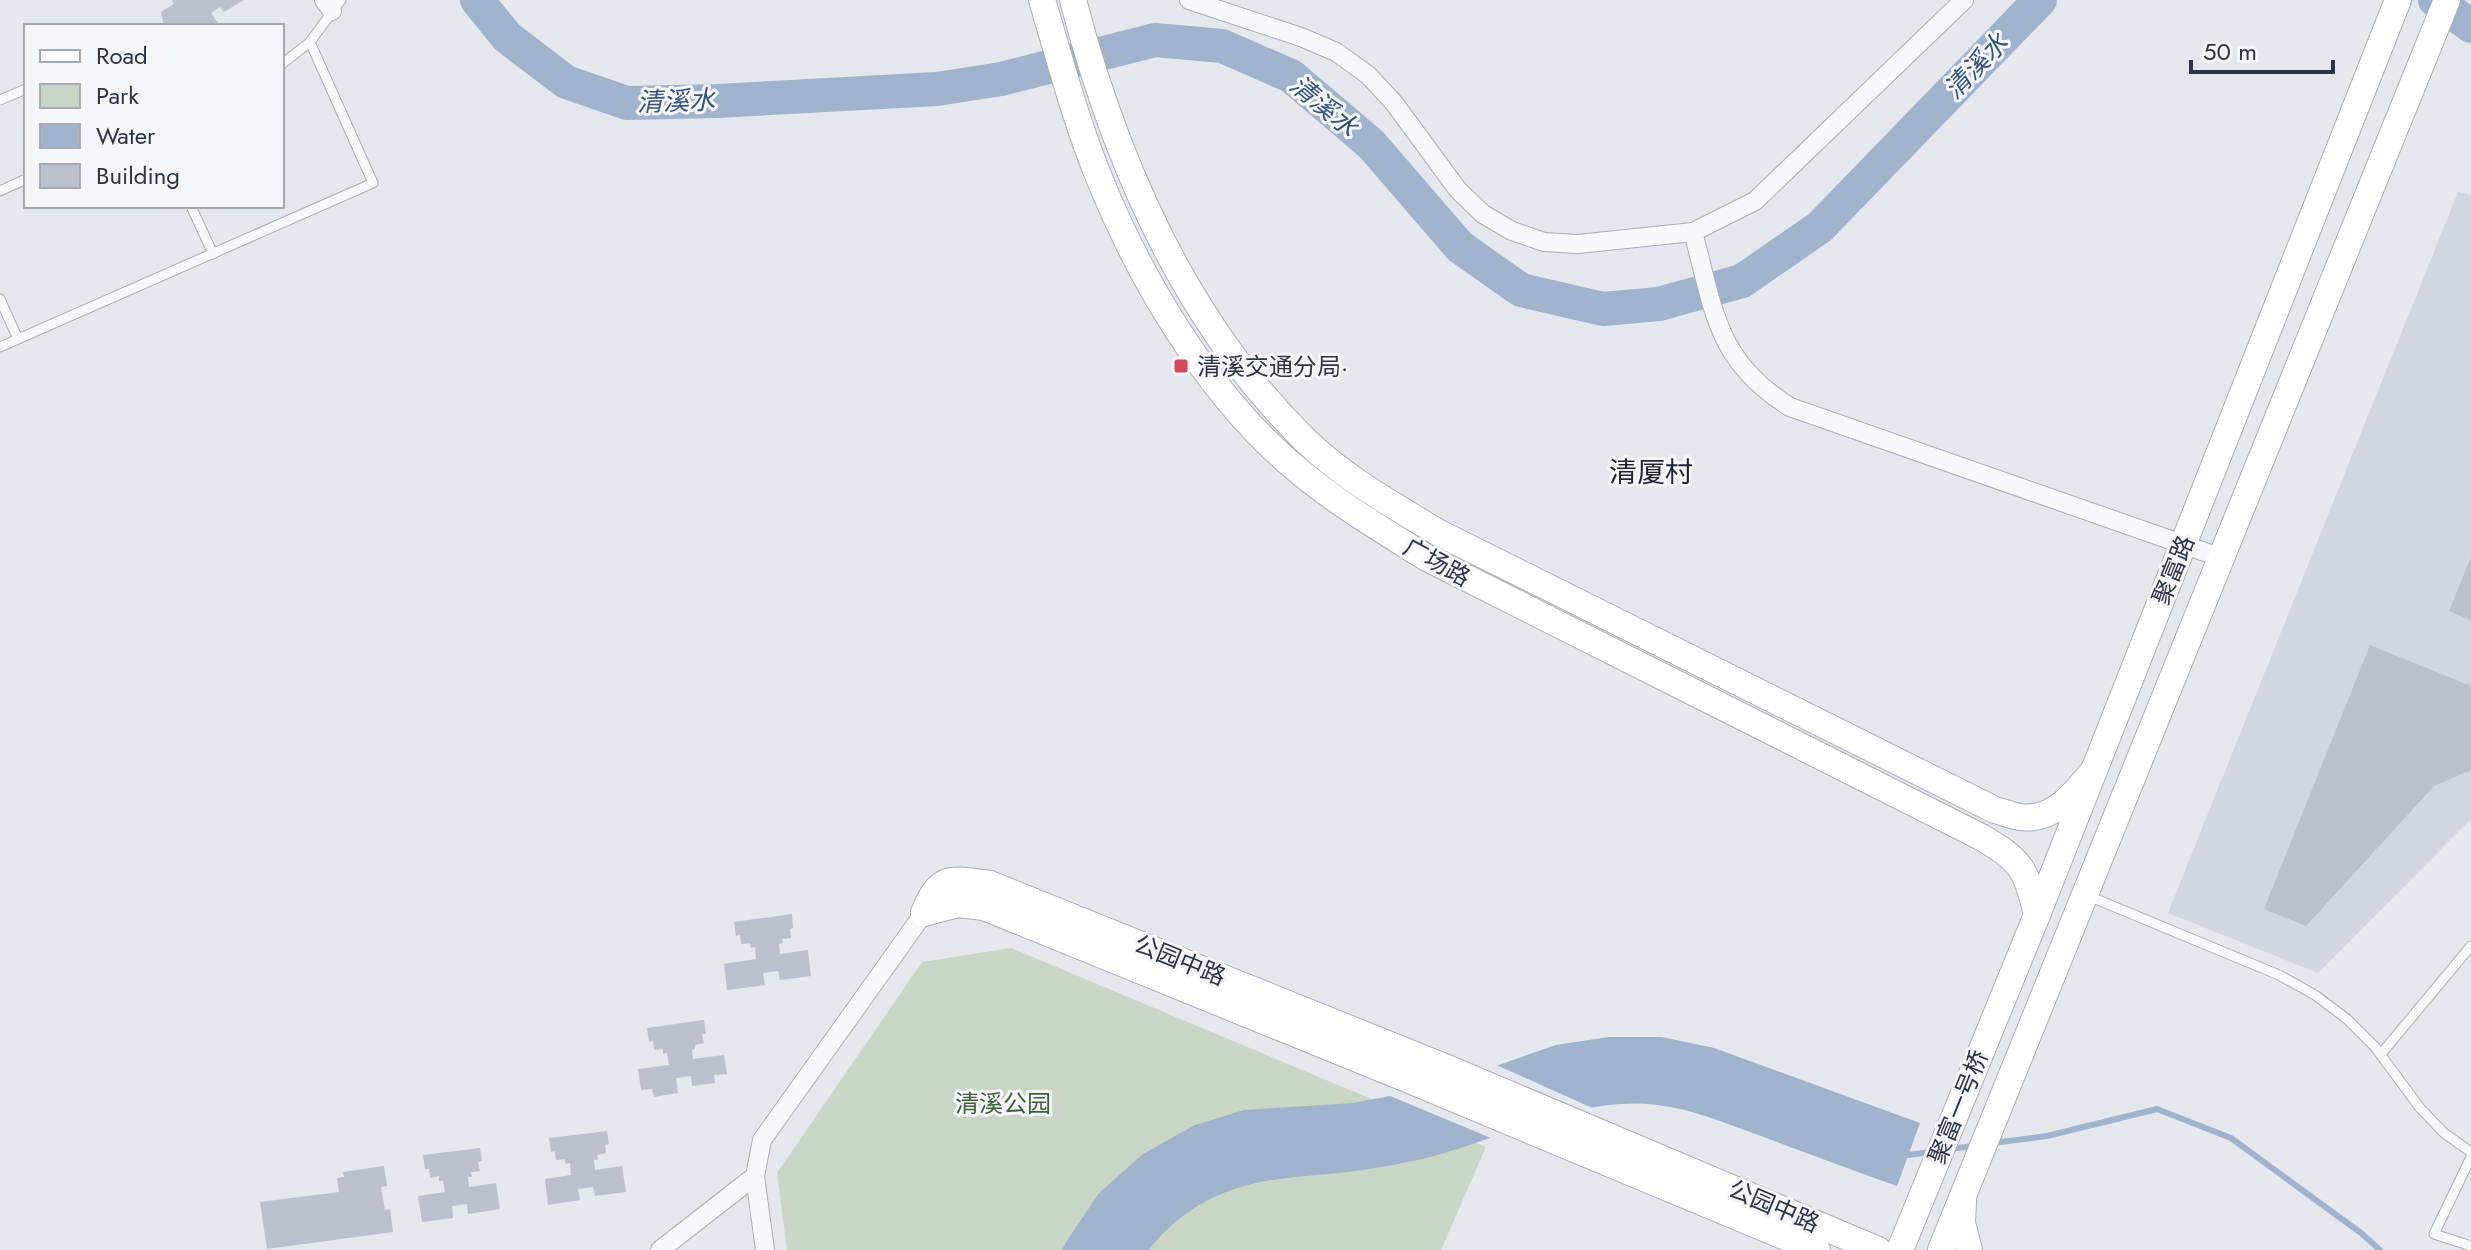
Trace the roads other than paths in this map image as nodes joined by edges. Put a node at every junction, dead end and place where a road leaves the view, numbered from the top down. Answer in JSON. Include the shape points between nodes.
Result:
{"nodes":[{"id":1,"x":1189,"y":0,"type":"edge"},
{"id":2,"x":1964,"y":0,"type":"edge"},
{"id":3,"x":2398,"y":0,"type":"edge"},
{"id":4,"x":2447,"y":0,"type":"edge"},
{"id":5,"x":1074,"y":2,"type":"edge"},
{"id":6,"x":332,"y":4,"type":"edge"},
{"id":7,"x":1044,"y":4,"type":"edge"},
{"id":8,"x":310,"y":42,"type":"junction"},
{"id":9,"x":284,"y":62,"type":"edge"},
{"id":10,"x":24,"y":90,"type":"edge"},
{"id":11,"x":0,"y":100,"type":"edge"},
{"id":12,"x":24,"y":180,"type":"edge"},
{"id":13,"x":0,"y":191,"type":"edge"},
{"id":14,"x":192,"y":208,"type":"edge"},
{"id":15,"x":1693,"y":232,"type":"junction"},
{"id":16,"x":213,"y":254,"type":"junction"},
{"id":17,"x":0,"y":299,"type":"edge"},
{"id":18,"x":18,"y":339,"type":"junction"},
{"id":19,"x":0,"y":347,"type":"edge"},
{"id":20,"x":2183,"y":544,"type":"junction"},
{"id":21,"x":2222,"y":558,"type":"junction"},
{"id":22,"x":2094,"y":770,"type":"junction"},
{"id":23,"x":2085,"y":895,"type":"junction"},
{"id":24,"x":924,"y":913,"type":"junction"},
{"id":25,"x":2037,"y":915,"type":"junction"},
{"id":26,"x":2471,"y":946,"type":"edge"},
{"id":27,"x":1989,"y":1028,"type":"joint"},
{"id":28,"x":2026,"y":1040,"type":"joint"},
{"id":29,"x":2381,"y":1054,"type":"junction"},
{"id":30,"x":2471,"y":1154,"type":"edge"},
{"id":31,"x":755,"y":1176,"type":"junction"},
{"id":32,"x":1964,"y":1193,"type":"junction"},
{"id":33,"x":2471,"y":1246,"type":"edge"},
{"id":34,"x":660,"y":1250,"type":"edge"},
{"id":35,"x":765,"y":1250,"type":"edge"},
{"id":36,"x":1817,"y":1250,"type":"edge"},
{"id":37,"x":1878,"y":1250,"type":"edge"},
{"id":38,"x":1900,"y":1250,"type":"edge"},
{"id":39,"x":1941,"y":1250,"type":"edge"},
{"id":40,"x":1969,"y":1250,"type":"edge"}],
"edges":[{"from":1,"to":15,"type":"street","via":[[1336,52],[1394,103],[1458,190],[1512,231],[1544,242],[1578,244]]},
{"from":2,"to":15,"type":"street","via":[[1755,201]]},
{"from":3,"to":20,"type":"street","name":"聚富路"},
{"from":4,"to":21,"type":"street","name":"聚富路"},
{"from":5,"to":22,"type":"street","name":"广场路","via":[[1130,171],[1170,259],[1262,394],[1307,441],[1363,487],[1439,533],[1995,810],[2023,818],[2048,814],[2071,798]]},
{"from":6,"to":8,"type":"lane"},
{"from":7,"to":25,"type":"street","name":"广场路","via":[[1100,180],[1145,276],[1189,349],[1239,413],[1287,461],[1348,509],[1427,558],[1991,842],[2009,854],[2028,879]]},
{"from":8,"to":9,"type":"lane"},
{"from":8,"to":16,"type":"lane","via":[[373,183]]},
{"from":10,"to":11,"type":"lane"},
{"from":12,"to":13,"type":"lane"},
{"from":14,"to":16,"type":"lane"},
{"from":15,"to":20,"type":"street","via":[[1728,349],[1765,392],[1790,407]]},
{"from":16,"to":18,"type":"lane"},
{"from":17,"to":18,"type":"lane"},
{"from":18,"to":19,"type":"lane"},
{"from":20,"to":21,"type":"street"},
{"from":20,"to":22,"type":"street","name":"聚富路"},
{"from":21,"to":23,"type":"street","name":"聚富路"},
{"from":22,"to":25,"type":"street","name":"聚富路"},
{"from":23,"to":28,"type":"street","name":"聚富路"},
{"from":23,"to":29,"type":"lane","via":[[2279,975],[2347,1019]]},
{"from":24,"to":31,"type":"street","name":"公园中路","via":[[776,1118],[762,1140]]},
{"from":24,"to":36,"type":"street","name":"公园中路","via":[[958,904],[984,907]]},
{"from":24,"to":37,"type":"street","name":"公园中路","via":[[932,893],[945,882],[990,884],[1447,1068]]},
{"from":25,"to":27,"type":"street","name":"聚富路"},
{"from":26,"to":29,"type":"lane"},
{"from":27,"to":38,"type":"street","name":"聚富一号桥"},
{"from":28,"to":32,"type":"street","name":"聚富一号桥"},
{"from":29,"to":30,"type":"lane","via":[[2420,1108]]},
{"from":30,"to":33,"type":"lane","via":[[2434,1234]]},
{"from":31,"to":34,"type":"street"},
{"from":31,"to":35,"type":"street"},
{"from":32,"to":39,"type":"street"},
{"from":32,"to":40,"type":"street","via":[[1962,1223]]}]}
